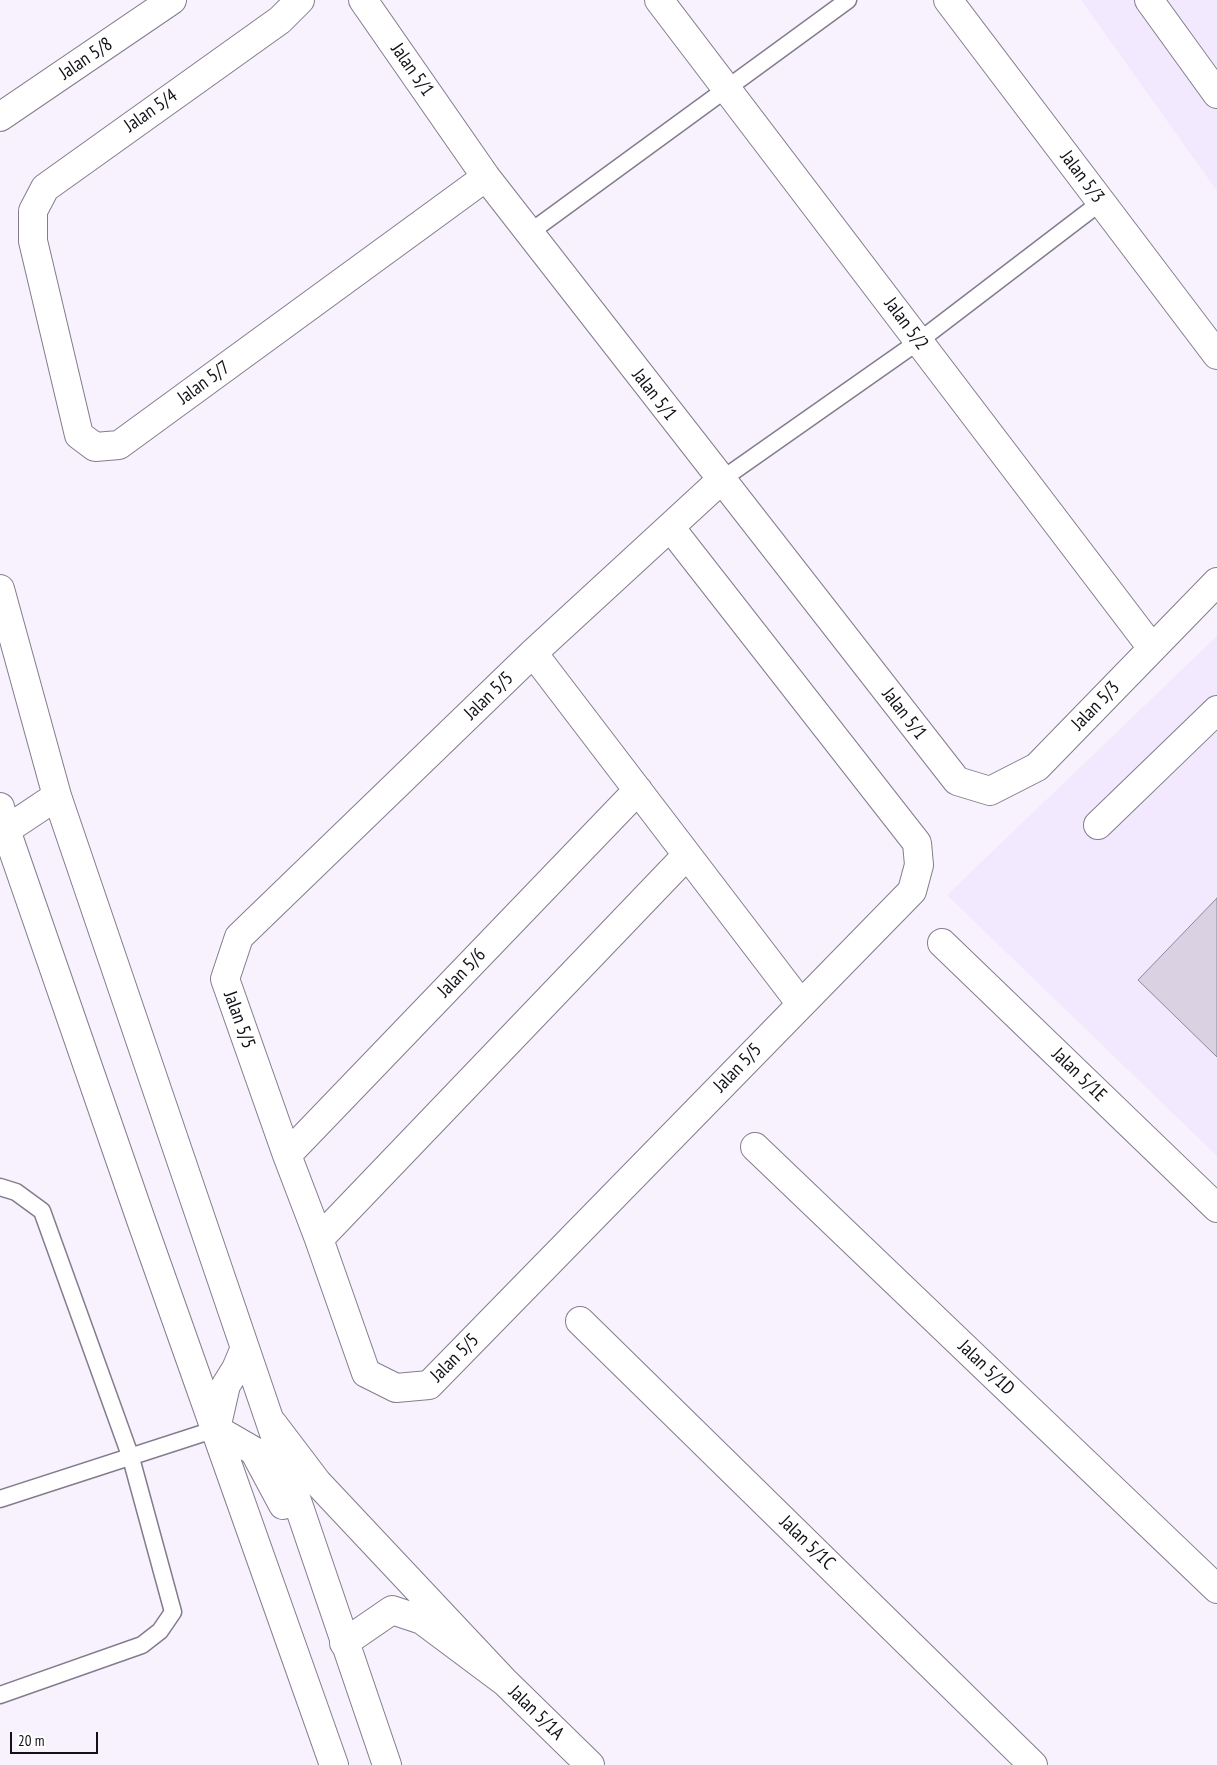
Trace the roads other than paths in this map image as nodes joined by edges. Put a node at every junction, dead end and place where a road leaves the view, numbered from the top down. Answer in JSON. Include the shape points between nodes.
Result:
{"nodes":[{"id":1,"x":172,"y":0,"type":"edge"},
{"id":2,"x":300,"y":0,"type":"edge"},
{"id":3,"x":363,"y":0,"type":"edge"},
{"id":4,"x":659,"y":0,"type":"edge"},
{"id":5,"x":848,"y":0,"type":"edge"},
{"id":6,"x":948,"y":0,"type":"edge"},
{"id":7,"x":1150,"y":0,"type":"edge"},
{"id":8,"x":1208,"y":63,"type":"edge"},
{"id":9,"x":726,"y":89,"type":"junction"},
{"id":10,"x":1217,"y":94,"type":"edge"},
{"id":11,"x":0,"y":118,"type":"edge"},
{"id":12,"x":486,"y":178,"type":"junction"},
{"id":13,"x":1101,"y":202,"type":"junction"},
{"id":14,"x":529,"y":233,"type":"junction"},
{"id":15,"x":33,"y":241,"type":"joint"},
{"id":16,"x":919,"y":341,"type":"junction"},
{"id":17,"x":1217,"y":354,"type":"edge"},
{"id":18,"x":721,"y":480,"type":"junction"},
{"id":19,"x":670,"y":527,"type":"junction"},
{"id":20,"x":1217,"y":582,"type":"edge"},
{"id":21,"x":0,"y":589,"type":"edge"},
{"id":22,"x":1152,"y":648,"type":"junction"},
{"id":23,"x":533,"y":653,"type":"junction"},
{"id":24,"x":1217,"y":710,"type":"edge"},
{"id":25,"x":957,"y":781,"type":"joint"},
{"id":26,"x":638,"y":790,"type":"junction"},
{"id":27,"x":57,"y":796,"type":"junction"},
{"id":28,"x":3,"y":819,"type":"edge"},
{"id":29,"x":1098,"y":825,"type":"dead end"},
{"id":30,"x":687,"y":855,"type":"junction"},
{"id":31,"x":942,"y":943,"type":"dead end"},
{"id":32,"x":801,"y":1004,"type":"junction"},
{"id":33,"x":755,"y":1147,"type":"dead end"},
{"id":34,"x":287,"y":1155,"type":"junction"},
{"id":35,"x":0,"y":1187,"type":"edge"},
{"id":36,"x":1217,"y":1208,"type":"edge"},
{"id":37,"x":319,"y":1239,"type":"junction"},
{"id":38,"x":580,"y":1322,"type":"dead end"},
{"id":39,"x":244,"y":1350,"type":"junction"},
{"id":40,"x":268,"y":1417,"type":"junction"},
{"id":41,"x":216,"y":1430,"type":"junction"},
{"id":42,"x":131,"y":1458,"type":"junction"},
{"id":43,"x":0,"y":1499,"type":"edge"},
{"id":44,"x":325,"y":1586,"type":"junction"},
{"id":45,"x":1217,"y":1588,"type":"edge"},
{"id":46,"x":344,"y":1643,"type":"junction"},
{"id":47,"x":505,"y":1682,"type":"junction"},
{"id":48,"x":0,"y":1695,"type":"edge"},
{"id":49,"x":334,"y":1765,"type":"edge"},
{"id":50,"x":387,"y":1765,"type":"edge"},
{"id":51,"x":590,"y":1765,"type":"edge"},
{"id":52,"x":1033,"y":1765,"type":"edge"}],
"edges":[{"from":1,"to":11,"type":"street","name":"Jalan 5/8"},
{"from":2,"to":15,"type":"street","name":"Jalan 5/4","via":[[280,20],[45,188],[33,211]]},
{"from":3,"to":12,"type":"street","name":"Jalan 5/1"},
{"from":4,"to":9,"type":"street","name":"Jalan 5/2"},
{"from":5,"to":9,"type":"lane"},
{"from":6,"to":13,"type":"street","name":"Jalan 5/3"},
{"from":7,"to":8,"type":"street"},
{"from":8,"to":10,"type":"street"},
{"from":9,"to":14,"type":"lane"},
{"from":9,"to":16,"type":"street","name":"Jalan 5/2"},
{"from":12,"to":14,"type":"street","name":"Jalan 5/1"},
{"from":12,"to":15,"type":"street","name":"Jalan 5/7","via":[[119,445],[95,447],[79,435]]},
{"from":13,"to":16,"type":"lane"},
{"from":13,"to":17,"type":"street","name":"Jalan 5/3"},
{"from":14,"to":18,"type":"street","name":"Jalan 5/1"},
{"from":16,"to":18,"type":"lane"},
{"from":16,"to":22,"type":"street","name":"Jalan 5/2"},
{"from":18,"to":19,"type":"street","name":"Jalan 5/5"},
{"from":18,"to":25,"type":"street","name":"Jalan 5/1"},
{"from":19,"to":23,"type":"street","name":"Jalan 5/5"},
{"from":19,"to":32,"type":"street","name":"Jalan 5/5","via":[[918,843],[919,864],[912,891]]},
{"from":20,"to":22,"type":"street","name":"Jalan 5/3"},
{"from":21,"to":27,"type":"street"},
{"from":22,"to":25,"type":"street","name":"Jalan 5/3","via":[[1037,766],[990,791]]},
{"from":23,"to":26,"type":"street"},
{"from":23,"to":34,"type":"street","name":"Jalan 5/5","via":[[239,937],[225,979]]},
{"from":24,"to":29,"type":"street"},
{"from":26,"to":30,"type":"street"},
{"from":26,"to":34,"type":"street","name":"Jalan 5/6"},
{"from":27,"to":28,"type":"street"},
{"from":27,"to":39,"type":"street"},
{"from":28,"to":41,"type":"street"},
{"from":30,"to":32,"type":"street"},
{"from":30,"to":37,"type":"street"},
{"from":31,"to":36,"type":"street","name":"Jalan 5/1E"},
{"from":32,"to":37,"type":"street","name":"Jalan 5/5","via":[[429,1385],[396,1388],[366,1373]]},
{"from":33,"to":45,"type":"street","name":"Jalan 5/1D"},
{"from":34,"to":37,"type":"street","name":"Jalan 5/5"},
{"from":35,"to":42,"type":"lane","via":[[16,1192],[42,1211]]},
{"from":38,"to":52,"type":"street","name":"Jalan 5/1C"},
{"from":39,"to":40,"type":"street"},
{"from":39,"to":41,"type":"street","via":[[226,1385]]},
{"from":40,"to":44,"type":"street"},
{"from":40,"to":47,"type":"street","via":[[317,1482]]},
{"from":41,"to":42,"type":"lane"},
{"from":41,"to":44,"type":"street","via":[[254,1451]]},
{"from":41,"to":49,"type":"street"},
{"from":42,"to":43,"type":"lane"},
{"from":42,"to":48,"type":"lane","via":[[173,1612],[160,1632],[142,1644]]},
{"from":44,"to":46,"type":"street"},
{"from":46,"to":47,"type":"street","via":[[392,1610],[422,1620]]},
{"from":46,"to":50,"type":"street"},
{"from":47,"to":51,"type":"street","name":"Jalan 5/1A"}]}
